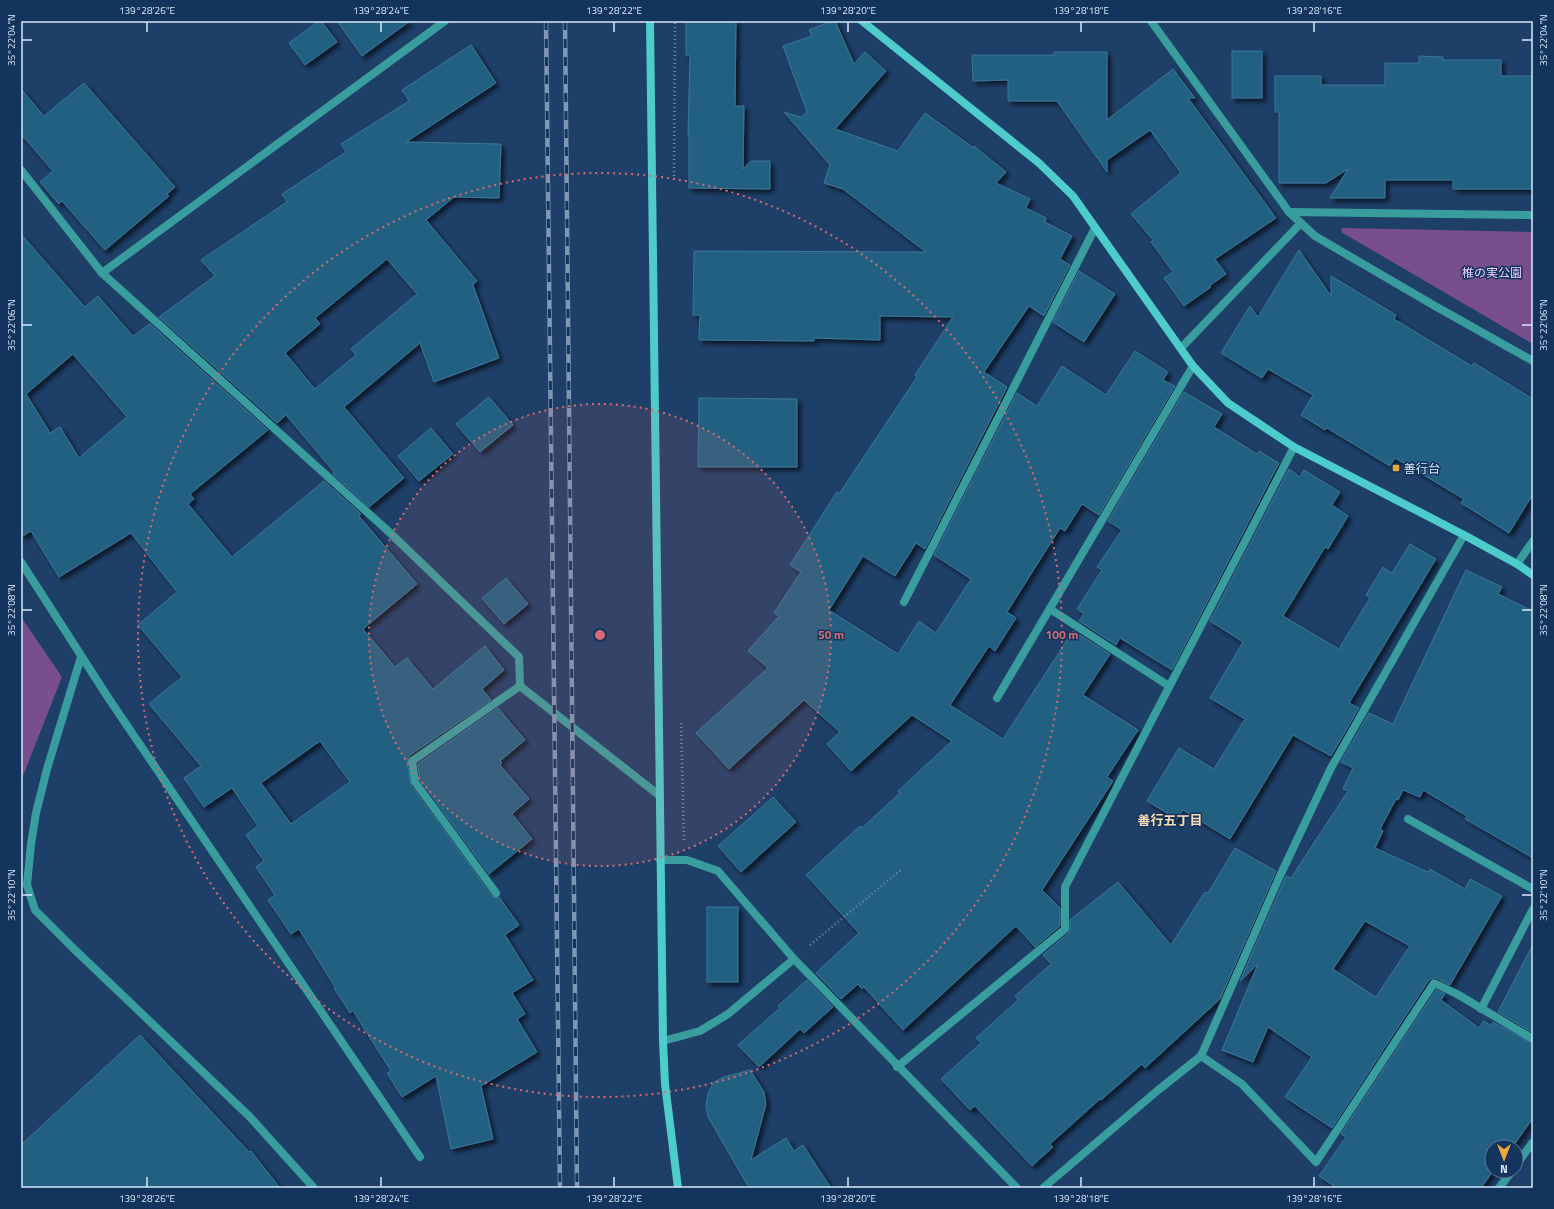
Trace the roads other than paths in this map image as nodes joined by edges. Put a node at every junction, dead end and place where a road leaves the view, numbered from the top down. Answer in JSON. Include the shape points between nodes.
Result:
{"nodes":[{"id":1,"x":445,"y":21,"type":"edge"},
{"id":2,"x":650,"y":21,"type":"edge"},
{"id":3,"x":862,"y":21,"type":"edge"},
{"id":4,"x":1151,"y":21,"type":"edge"},
{"id":5,"x":21,"y":170,"type":"edge"},
{"id":6,"x":1289,"y":212,"type":"junction"},
{"id":7,"x":1533,"y":215,"type":"edge"},
{"id":8,"x":1301,"y":223,"type":"junction"},
{"id":9,"x":1095,"y":228,"type":"junction"},
{"id":10,"x":102,"y":273,"type":"junction"},
{"id":11,"x":1181,"y":348,"type":"junction"},
{"id":12,"x":1533,"y":361,"type":"edge"},
{"id":13,"x":1193,"y":366,"type":"junction"},
{"id":14,"x":1294,"y":447,"type":"junction"},
{"id":15,"x":1464,"y":535,"type":"junction"},
{"id":16,"x":1533,"y":542,"type":"edge"},
{"id":17,"x":21,"y":562,"type":"edge"},
{"id":18,"x":1517,"y":564,"type":"junction"},
{"id":19,"x":1533,"y":575,"type":"edge"},
{"id":20,"x":904,"y":602,"type":"dead end"},
{"id":21,"x":1050,"y":608,"type":"junction"},
{"id":22,"x":81,"y":657,"type":"junction"},
{"id":23,"x":520,"y":686,"type":"junction"},
{"id":24,"x":1169,"y":686,"type":"junction"},
{"id":25,"x":997,"y":698,"type":"dead end"},
{"id":26,"x":660,"y":796,"type":"junction"},
{"id":27,"x":1408,"y":819,"type":"dead end"},
{"id":28,"x":660,"y":860,"type":"junction"},
{"id":29,"x":1533,"y":888,"type":"edge"},
{"id":30,"x":496,"y":893,"type":"dead end"},
{"id":31,"x":1533,"y":909,"type":"edge"},
{"id":32,"x":794,"y":959,"type":"junction"},
{"id":33,"x":1481,"y":1009,"type":"junction"},
{"id":34,"x":1533,"y":1039,"type":"edge"},
{"id":35,"x":663,"y":1041,"type":"junction"},
{"id":36,"x":1202,"y":1056,"type":"junction"},
{"id":37,"x":897,"y":1066,"type":"junction"},
{"id":38,"x":1533,"y":1142,"type":"edge"},
{"id":39,"x":1524,"y":1154,"type":"edge"},
{"id":40,"x":420,"y":1157,"type":"dead end"},
{"id":41,"x":1506,"y":1179,"type":"edge"},
{"id":42,"x":314,"y":1188,"type":"edge"},
{"id":43,"x":678,"y":1188,"type":"edge"},
{"id":44,"x":1016,"y":1188,"type":"edge"},
{"id":45,"x":1043,"y":1188,"type":"edge"},
{"id":46,"x":1499,"y":1188,"type":"edge"}],
"edges":[{"from":1,"to":10,"type":"street"},
{"from":2,"to":26,"type":"street"},
{"from":3,"to":9,"type":"street","via":[[1039,163],[1073,196]]},
{"from":4,"to":6,"type":"street"},
{"from":5,"to":10,"type":"street"},
{"from":6,"to":7,"type":"street"},
{"from":6,"to":8,"type":"street"},
{"from":8,"to":11,"type":"street"},
{"from":8,"to":12,"type":"street","via":[[1315,236]]},
{"from":9,"to":11,"type":"street"},
{"from":9,"to":20,"type":"street"},
{"from":10,"to":23,"type":"street","via":[[387,530],[519,657]]},
{"from":11,"to":13,"type":"street"},
{"from":13,"to":14,"type":"street","via":[[1228,403]]},
{"from":13,"to":21,"type":"street"},
{"from":14,"to":15,"type":"street"},
{"from":14,"to":24,"type":"street"},
{"from":15,"to":18,"type":"street"},
{"from":15,"to":36,"type":"street","via":[[1331,768],[1278,880]]},
{"from":16,"to":18,"type":"street"},
{"from":17,"to":22,"type":"street"},
{"from":18,"to":19,"type":"street"},
{"from":21,"to":24,"type":"street"},
{"from":21,"to":25,"type":"street"},
{"from":22,"to":40,"type":"street"},
{"from":22,"to":42,"type":"street","via":[[36,813],[27,886],[35,910],[250,1117]]},
{"from":23,"to":26,"type":"street"},
{"from":23,"to":30,"type":"street","via":[[412,761],[415,782]]},
{"from":24,"to":37,"type":"street","via":[[1065,887],[1065,929]]},
{"from":26,"to":28,"type":"street"},
{"from":27,"to":29,"type":"street"},
{"from":28,"to":32,"type":"street","via":[[687,860],[718,871]]},
{"from":28,"to":35,"type":"street"},
{"from":31,"to":33,"type":"street"},
{"from":32,"to":35,"type":"street","via":[[728,1014],[700,1031]]},
{"from":32,"to":37,"type":"street"},
{"from":33,"to":34,"type":"street"},
{"from":33,"to":36,"type":"street","via":[[1434,983],[1316,1162],[1242,1084]]},
{"from":35,"to":43,"type":"street","via":[[665,1084]]},
{"from":36,"to":45,"type":"street"},
{"from":37,"to":44,"type":"street"},
{"from":38,"to":39,"type":"street"},
{"from":41,"to":46,"type":"street"}]}
